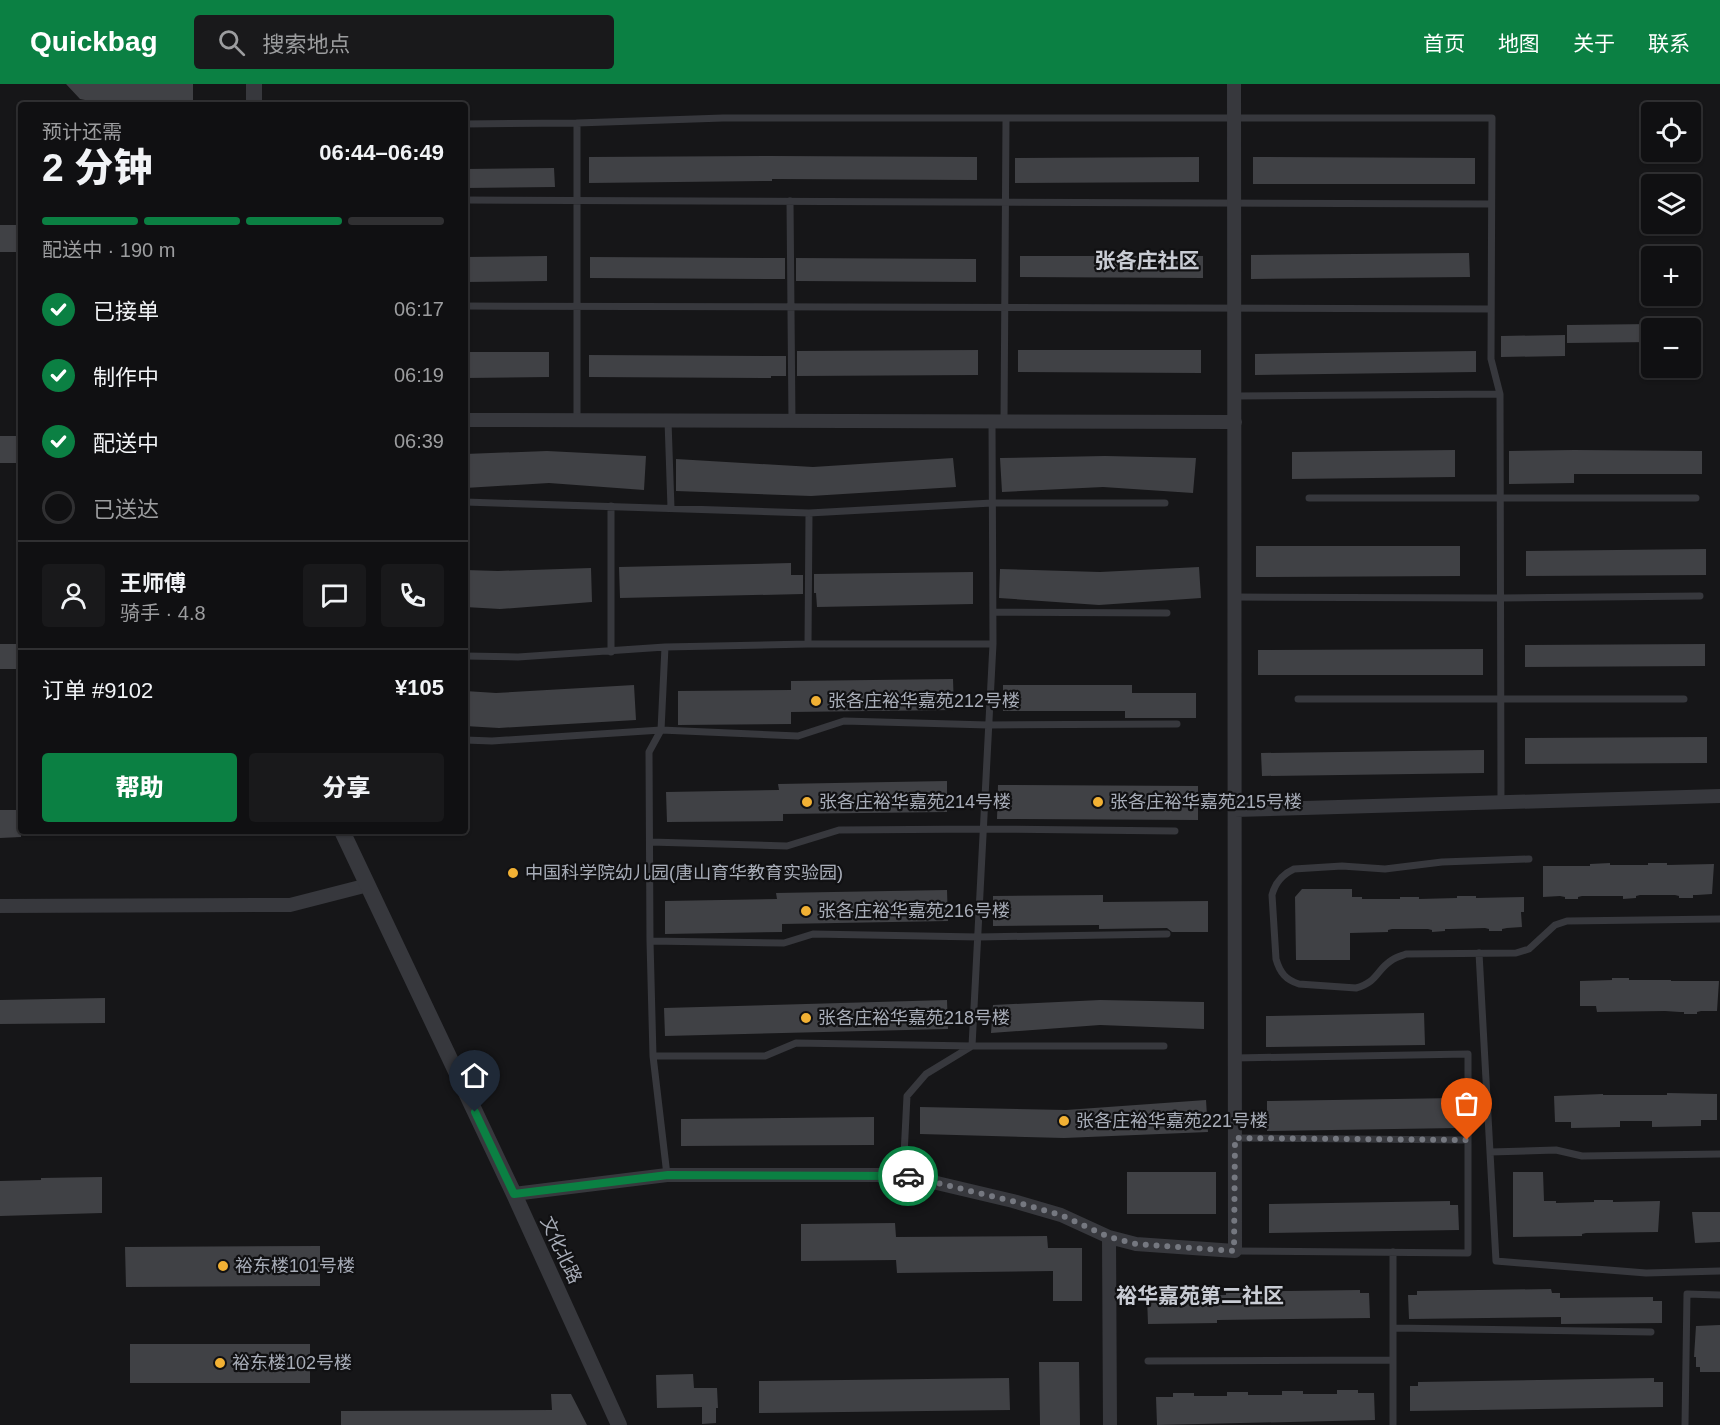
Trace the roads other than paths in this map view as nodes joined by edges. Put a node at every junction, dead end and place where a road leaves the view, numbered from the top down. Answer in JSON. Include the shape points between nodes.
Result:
{"nodes":[{"id":1,"x":254,"y":84,"type":"edge"},
{"id":2,"x":1234,"y":84,"type":"edge"},
{"id":3,"x":254,"y":102,"type":"edge"},
{"id":4,"x":1006,"y":118,"type":"junction"},
{"id":5,"x":1235,"y":118,"type":"junction"},
{"id":6,"x":577,"y":123,"type":"junction"},
{"id":7,"x":468,"y":124,"type":"edge"},
{"id":8,"x":468,"y":200,"type":"edge"},
{"id":9,"x":577,"y":200,"type":"junction"},
{"id":10,"x":790,"y":201,"type":"junction"},
{"id":11,"x":1005,"y":202,"type":"junction"},
{"id":12,"x":1235,"y":203,"type":"junction"},
{"id":13,"x":1491,"y":204,"type":"junction"},
{"id":14,"x":468,"y":306,"type":"edge"},
{"id":15,"x":577,"y":306,"type":"junction"},
{"id":16,"x":791,"y":306,"type":"junction"},
{"id":17,"x":1005,"y":307,"type":"junction"},
{"id":18,"x":1235,"y":308,"type":"junction"},
{"id":19,"x":1491,"y":309,"type":"junction"},
{"id":20,"x":1500,"y":393,"type":"junction"},
{"id":21,"x":1235,"y":396,"type":"junction"},
{"id":22,"x":468,"y":420,"type":"edge"},
{"id":23,"x":577,"y":421,"type":"junction"},
{"id":24,"x":668,"y":421,"type":"junction"},
{"id":25,"x":792,"y":422,"type":"junction"},
{"id":26,"x":998,"y":422,"type":"junction"},
{"id":27,"x":1235,"y":422,"type":"junction"},
{"id":28,"x":1309,"y":498,"type":"dead end"},
{"id":29,"x":1500,"y":498,"type":"junction"},
{"id":30,"x":1696,"y":498,"type":"dead end"},
{"id":31,"x":468,"y":502,"type":"edge"},
{"id":32,"x":992,"y":503,"type":"junction"},
{"id":33,"x":1165,"y":503,"type":"dead end"},
{"id":34,"x":611,"y":506,"type":"junction"},
{"id":35,"x":671,"y":508,"type":"junction"},
{"id":36,"x":809,"y":513,"type":"junction"},
{"id":37,"x":1700,"y":596,"type":"dead end"},
{"id":38,"x":1235,"y":597,"type":"junction"},
{"id":39,"x":1501,"y":598,"type":"junction"},
{"id":40,"x":993,"y":612,"type":"junction"},
{"id":41,"x":1167,"y":613,"type":"dead end"},
{"id":42,"x":808,"y":644,"type":"junction"},
{"id":43,"x":993,"y":644,"type":"junction"},
{"id":44,"x":665,"y":647,"type":"junction"},
{"id":45,"x":611,"y":652,"type":"junction"},
{"id":46,"x":468,"y":656,"type":"edge"},
{"id":47,"x":1299,"y":699,"type":"dead end"},
{"id":48,"x":1501,"y":699,"type":"junction"},
{"id":49,"x":1684,"y":699,"type":"dead end"},
{"id":50,"x":1177,"y":724,"type":"dead end"},
{"id":51,"x":988,"y":725,"type":"junction"},
{"id":52,"x":662,"y":730,"type":"junction"},
{"id":53,"x":468,"y":740,"type":"edge"},
{"id":54,"x":1720,"y":796,"type":"edge"},
{"id":55,"x":1501,"y":803,"type":"junction"},
{"id":56,"x":1235,"y":810,"type":"junction"},
{"id":57,"x":983,"y":829,"type":"junction"},
{"id":58,"x":1175,"y":831,"type":"dead end"},
{"id":59,"x":343,"y":834,"type":"edge"},
{"id":60,"x":650,"y":842,"type":"junction"},
{"id":61,"x":1529,"y":859,"type":"dead end"},
{"id":62,"x":368,"y":885,"type":"junction"},
{"id":63,"x":0,"y":906,"type":"edge"},
{"id":64,"x":1720,"y":919,"type":"edge"},
{"id":65,"x":1167,"y":934,"type":"dead end"},
{"id":66,"x":978,"y":937,"type":"junction"},
{"id":67,"x":650,"y":941,"type":"junction"},
{"id":68,"x":1479,"y":953,"type":"junction"},
{"id":69,"x":972,"y":1046,"type":"junction"},
{"id":70,"x":1164,"y":1046,"type":"dead end"},
{"id":71,"x":653,"y":1056,"type":"junction"},
{"id":72,"x":1235,"y":1058,"type":"junction"},
{"id":73,"x":1235,"y":1138,"type":"junction"},
{"id":74,"x":1467,"y":1140,"type":"junction"},
{"id":75,"x":1490,"y":1152,"type":"junction"},
{"id":76,"x":1720,"y":1154,"type":"edge"},
{"id":77,"x":668,"y":1175,"type":"junction"},
{"id":78,"x":903,"y":1175,"type":"junction"},
{"id":79,"x":514,"y":1194,"type":"junction"},
{"id":80,"x":1109,"y":1237,"type":"junction"},
{"id":81,"x":1234,"y":1251,"type":"junction"},
{"id":82,"x":1393,"y":1252,"type":"junction"},
{"id":83,"x":1720,"y":1271,"type":"edge"},
{"id":84,"x":1720,"y":1295,"type":"edge"},
{"id":85,"x":1393,"y":1328,"type":"junction"},
{"id":86,"x":1651,"y":1332,"type":"dead end"},
{"id":87,"x":1393,"y":1360,"type":"junction"},
{"id":88,"x":1148,"y":1361,"type":"dead end"},
{"id":89,"x":620,"y":1425,"type":"edge"},
{"id":90,"x":1110,"y":1425,"type":"edge"},
{"id":91,"x":1393,"y":1425,"type":"edge"},
{"id":92,"x":1685,"y":1425,"type":"edge"}],
"edges":[{"from":1,"to":3,"type":"street"},
{"from":2,"to":5,"type":"street"},
{"from":4,"to":5,"type":"lane"},
{"from":4,"to":6,"type":"lane","via":[[723,118]]},
{"from":4,"to":11,"type":"lane"},
{"from":5,"to":12,"type":"street"},
{"from":5,"to":13,"type":"lane","via":[[1492,118]]},
{"from":6,"to":7,"type":"lane"},
{"from":6,"to":9,"type":"lane"},
{"from":8,"to":9,"type":"lane"},
{"from":9,"to":10,"type":"lane"},
{"from":9,"to":15,"type":"lane"},
{"from":10,"to":11,"type":"lane"},
{"from":10,"to":16,"type":"lane"},
{"from":11,"to":12,"type":"lane"},
{"from":11,"to":17,"type":"lane"},
{"from":12,"to":13,"type":"lane"},
{"from":12,"to":18,"type":"street"},
{"from":13,"to":19,"type":"lane"},
{"from":14,"to":15,"type":"lane"},
{"from":15,"to":16,"type":"lane"},
{"from":15,"to":23,"type":"lane"},
{"from":16,"to":17,"type":"lane"},
{"from":16,"to":25,"type":"lane"},
{"from":17,"to":18,"type":"lane"},
{"from":17,"to":26,"type":"lane"},
{"from":18,"to":19,"type":"lane"},
{"from":18,"to":21,"type":"street"},
{"from":19,"to":20,"type":"lane","via":[[1491,359]]},
{"from":20,"to":21,"type":"lane"},
{"from":20,"to":29,"type":"lane"},
{"from":21,"to":27,"type":"street"},
{"from":22,"to":23,"type":"street"},
{"from":23,"to":24,"type":"street"},
{"from":24,"to":25,"type":"street"},
{"from":24,"to":35,"type":"lane"},
{"from":25,"to":26,"type":"street"},
{"from":26,"to":27,"type":"street"},
{"from":26,"to":32,"type":"lane"},
{"from":27,"to":38,"type":"street"},
{"from":28,"to":29,"type":"lane"},
{"from":29,"to":30,"type":"lane"},
{"from":29,"to":39,"type":"lane"},
{"from":31,"to":34,"type":"lane"},
{"from":32,"to":33,"type":"lane"},
{"from":32,"to":36,"type":"lane"},
{"from":32,"to":40,"type":"lane"},
{"from":34,"to":35,"type":"lane"},
{"from":34,"to":45,"type":"lane"},
{"from":35,"to":36,"type":"lane"},
{"from":36,"to":42,"type":"lane"},
{"from":37,"to":39,"type":"lane"},
{"from":38,"to":39,"type":"lane"},
{"from":38,"to":56,"type":"street"},
{"from":39,"to":48,"type":"lane"},
{"from":40,"to":41,"type":"lane"},
{"from":40,"to":43,"type":"lane"},
{"from":42,"to":43,"type":"lane"},
{"from":42,"to":44,"type":"lane"},
{"from":43,"to":51,"type":"lane"},
{"from":44,"to":45,"type":"lane"},
{"from":44,"to":52,"type":"lane"},
{"from":45,"to":46,"type":"lane"},
{"from":47,"to":48,"type":"lane"},
{"from":48,"to":49,"type":"lane"},
{"from":48,"to":55,"type":"lane"},
{"from":50,"to":51,"type":"lane"},
{"from":51,"to":52,"type":"lane","via":[[844,722],[798,736]]},
{"from":51,"to":57,"type":"lane"},
{"from":52,"to":53,"type":"lane"},
{"from":52,"to":60,"type":"lane","via":[[649,752]]},
{"from":54,"to":55,"type":"street"},
{"from":55,"to":56,"type":"street"},
{"from":56,"to":72,"type":"street"},
{"from":57,"to":58,"type":"lane"},
{"from":57,"to":60,"type":"lane","via":[[839,830],[787,846]]},
{"from":57,"to":66,"type":"lane"},
{"from":59,"to":62,"type":"street","name":"文化北路"},
{"from":60,"to":67,"type":"lane"},
{"from":61,"to":68,"type":"lane","via":[[1294,869],[1274,886],[1276,959],[1291,982],[1356,988],[1374,980],[1393,959],[1406,954]]},
{"from":62,"to":63,"type":"street","via":[[290,905]]},
{"from":62,"to":79,"type":"street","name":"文化北路"},
{"from":64,"to":68,"type":"lane","via":[[1568,921],[1555,925],[1529,949]]},
{"from":65,"to":66,"type":"lane"},
{"from":66,"to":67,"type":"lane","via":[[813,934],[784,943]]},
{"from":66,"to":69,"type":"lane"},
{"from":67,"to":71,"type":"lane"},
{"from":68,"to":75,"type":"lane"},
{"from":69,"to":70,"type":"lane"},
{"from":69,"to":71,"type":"lane","via":[[795,1042],[765,1056]]},
{"from":69,"to":78,"type":"lane","via":[[926,1074],[907,1096]]},
{"from":71,"to":77,"type":"lane"},
{"from":72,"to":73,"type":"street"},
{"from":72,"to":74,"type":"lane","via":[[1468,1054]]},
{"from":73,"to":74,"type":"lane"},
{"from":73,"to":81,"type":"street"},
{"from":74,"to":82,"type":"lane","via":[[1468,1252]]},
{"from":75,"to":76,"type":"lane","via":[[1556,1150],[1582,1156]]},
{"from":75,"to":83,"type":"lane","via":[[1496,1261],[1646,1273]]},
{"from":77,"to":78,"type":"street"},
{"from":77,"to":79,"type":"street"},
{"from":78,"to":80,"type":"street","via":[[1061,1215]]},
{"from":79,"to":89,"type":"street","name":"文化北路"},
{"from":80,"to":81,"type":"street","via":[[1136,1244]]},
{"from":80,"to":90,"type":"street"},
{"from":81,"to":82,"type":"lane"},
{"from":82,"to":85,"type":"lane"},
{"from":84,"to":92,"type":"lane","via":[[1687,1294]]},
{"from":85,"to":86,"type":"lane"},
{"from":85,"to":87,"type":"lane"},
{"from":87,"to":88,"type":"lane"},
{"from":87,"to":91,"type":"lane"}]}
